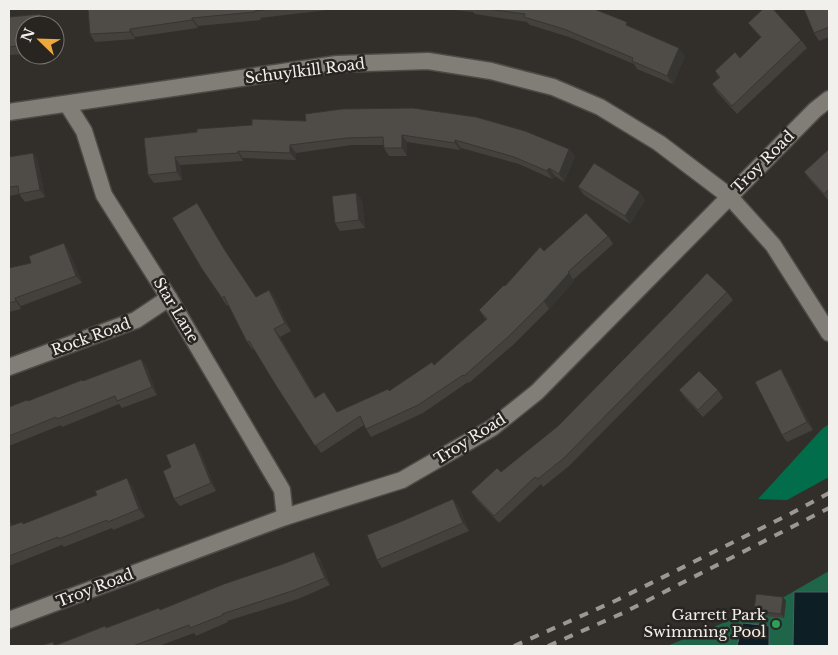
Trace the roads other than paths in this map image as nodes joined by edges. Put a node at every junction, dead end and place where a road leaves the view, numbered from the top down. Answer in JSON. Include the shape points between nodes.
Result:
{"nodes":[{"id":1,"x":829,"y":99,"type":"edge"},
{"id":2,"x":67,"y":104,"type":"junction"},
{"id":3,"x":9,"y":112,"type":"edge"},
{"id":4,"x":729,"y":196,"type":"junction"},
{"id":5,"x":169,"y":298,"type":"junction"},
{"id":6,"x":829,"y":333,"type":"edge"},
{"id":7,"x":9,"y":367,"type":"edge"},
{"id":8,"x":286,"y":517,"type":"junction"},
{"id":9,"x":9,"y":620,"type":"edge"}],
"edges":[{"from":1,"to":4,"type":"street","name":"Troy Road"},
{"from":2,"to":3,"type":"street","name":"Schuylkill Road"},
{"from":2,"to":4,"type":"street","name":"Schuylkill Road","via":[[337,64],[428,62],[491,71],[554,87],[600,107],[659,142]]},
{"from":2,"to":5,"type":"street","name":"Star Lane","via":[[84,131],[104,195]]},
{"from":4,"to":6,"type":"street","name":"Schuylkill Road","via":[[773,245]]},
{"from":4,"to":8,"type":"street","name":"Troy Road","via":[[537,392],[492,428],[402,480]]},
{"from":5,"to":7,"type":"street","name":"Rock Road","via":[[136,320]]},
{"from":5,"to":8,"type":"street","name":"Star Lane","via":[[282,490]]},
{"from":8,"to":9,"type":"street","name":"Troy Road"}]}
